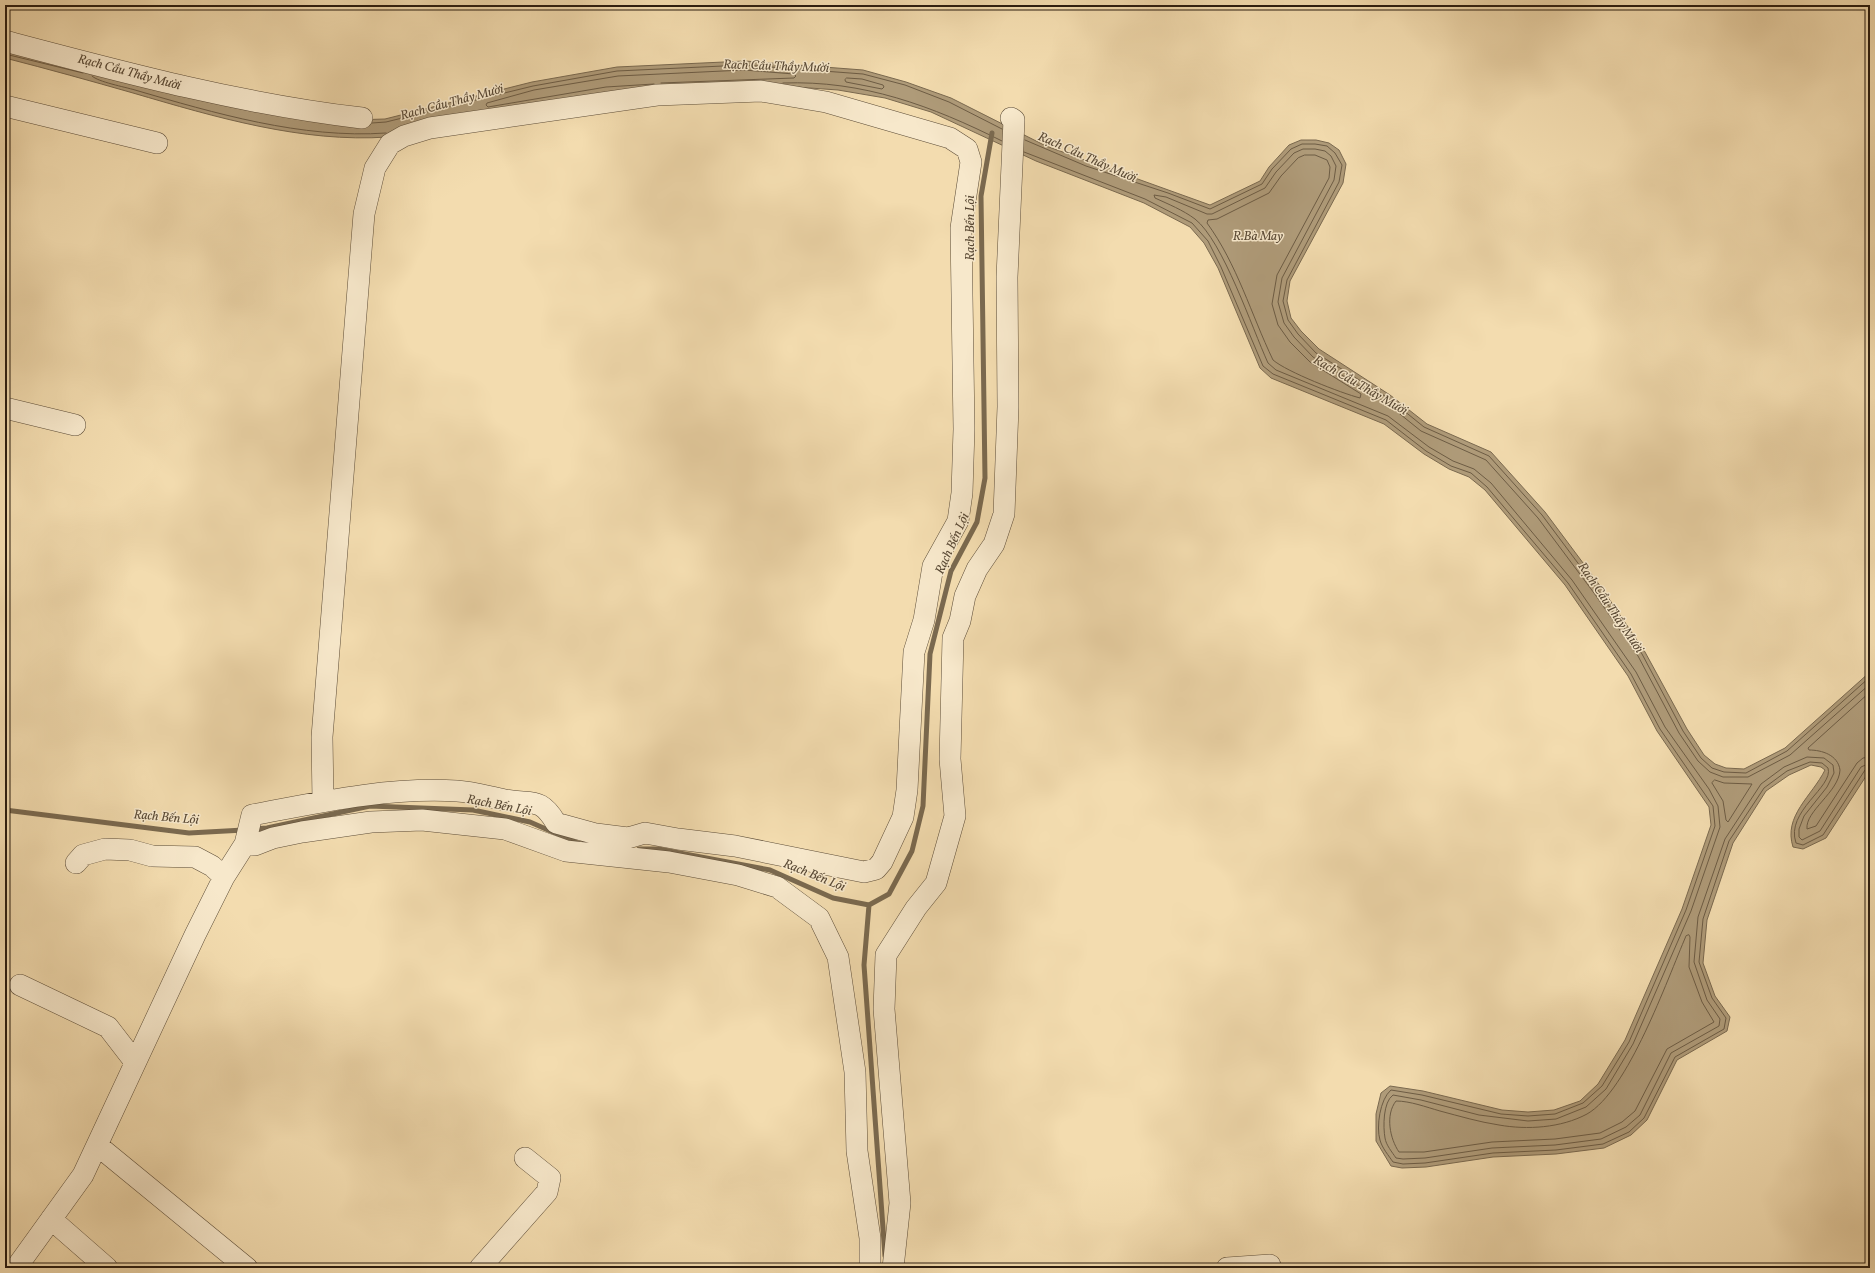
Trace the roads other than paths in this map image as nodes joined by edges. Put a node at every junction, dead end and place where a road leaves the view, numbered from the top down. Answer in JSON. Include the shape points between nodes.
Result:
{"nodes":[{"id":1,"x":5,"y":41,"type":"edge"},
{"id":2,"x":5,"y":106,"type":"edge"},
{"id":3,"x":362,"y":118,"type":"dead end"},
{"id":4,"x":1012,"y":122,"type":"dead end"},
{"id":5,"x":157,"y":143,"type":"dead end"},
{"id":6,"x":5,"y":408,"type":"edge"},
{"id":7,"x":75,"y":425,"type":"dead end"},
{"id":8,"x":323,"y":800,"type":"junction"},
{"id":9,"x":246,"y":836,"type":"junction"},
{"id":10,"x":76,"y":863,"type":"dead end"},
{"id":11,"x":224,"y":878,"type":"junction"},
{"id":12,"x":20,"y":985,"type":"dead end"},
{"id":13,"x":134,"y":1062,"type":"junction"},
{"id":14,"x":98,"y":1145,"type":"junction"},
{"id":15,"x":525,"y":1158,"type":"dead end"},
{"id":16,"x":51,"y":1219,"type":"junction"},
{"id":17,"x":1270,"y":1265,"type":"dead end"},
{"id":18,"x":16,"y":1268,"type":"edge"},
{"id":19,"x":107,"y":1268,"type":"edge"},
{"id":20,"x":247,"y":1268,"type":"edge"},
{"id":21,"x":480,"y":1268,"type":"edge"},
{"id":22,"x":870,"y":1268,"type":"edge"},
{"id":23,"x":893,"y":1268,"type":"edge"},
{"id":24,"x":1227,"y":1268,"type":"edge"}],
"edges":[{"from":1,"to":3,"type":"street","via":[[117,71],[217,93],[324,114]]},
{"from":2,"to":5,"type":"street"},
{"from":4,"to":23,"type":"street","via":[[1004,514],[994,544],[977,569],[965,596],[960,621],[953,638],[950,760],[955,816],[936,883],[916,908],[886,955],[884,1009],[900,1203]]},
{"from":6,"to":7,"type":"street"},
{"from":8,"to":8,"type":"street","via":[[322,737],[364,214],[375,168],[390,144],[404,136],[430,128],[536,112],[657,95],[761,91],[826,102],[950,138],[967,149],[971,162],[961,228],[964,429],[962,493],[958,522],[933,566],[924,620],[914,652],[907,790],[903,818],[882,862],[876,869],[864,872],[735,846],[678,840],[645,833],[628,838],[596,834],[556,824],[549,811],[539,804],[507,801],[458,791],[389,791]]},
{"from":8,"to":9,"type":"street","via":[[252,815]]},
{"from":9,"to":11,"type":"street"},
{"from":9,"to":22,"type":"street","via":[[255,845],[302,832],[371,822],[422,820],[505,829],[566,851],[669,862],[738,875],[777,887],[819,918],[838,957],[855,1072],[857,1151],[870,1238]]},
{"from":10,"to":11,"type":"street","via":[[83,855],[105,849],[130,850],[152,856],[195,857],[212,866]]},
{"from":11,"to":13,"type":"street"},
{"from":12,"to":13,"type":"street","via":[[108,1027]]},
{"from":13,"to":14,"type":"street"},
{"from":14,"to":16,"type":"street","via":[[83,1175]]},
{"from":14,"to":20,"type":"street"},
{"from":15,"to":21,"type":"street","via":[[550,1178],[547,1192]]},
{"from":16,"to":18,"type":"street"},
{"from":16,"to":19,"type":"street"},
{"from":17,"to":24,"type":"street"}]}
